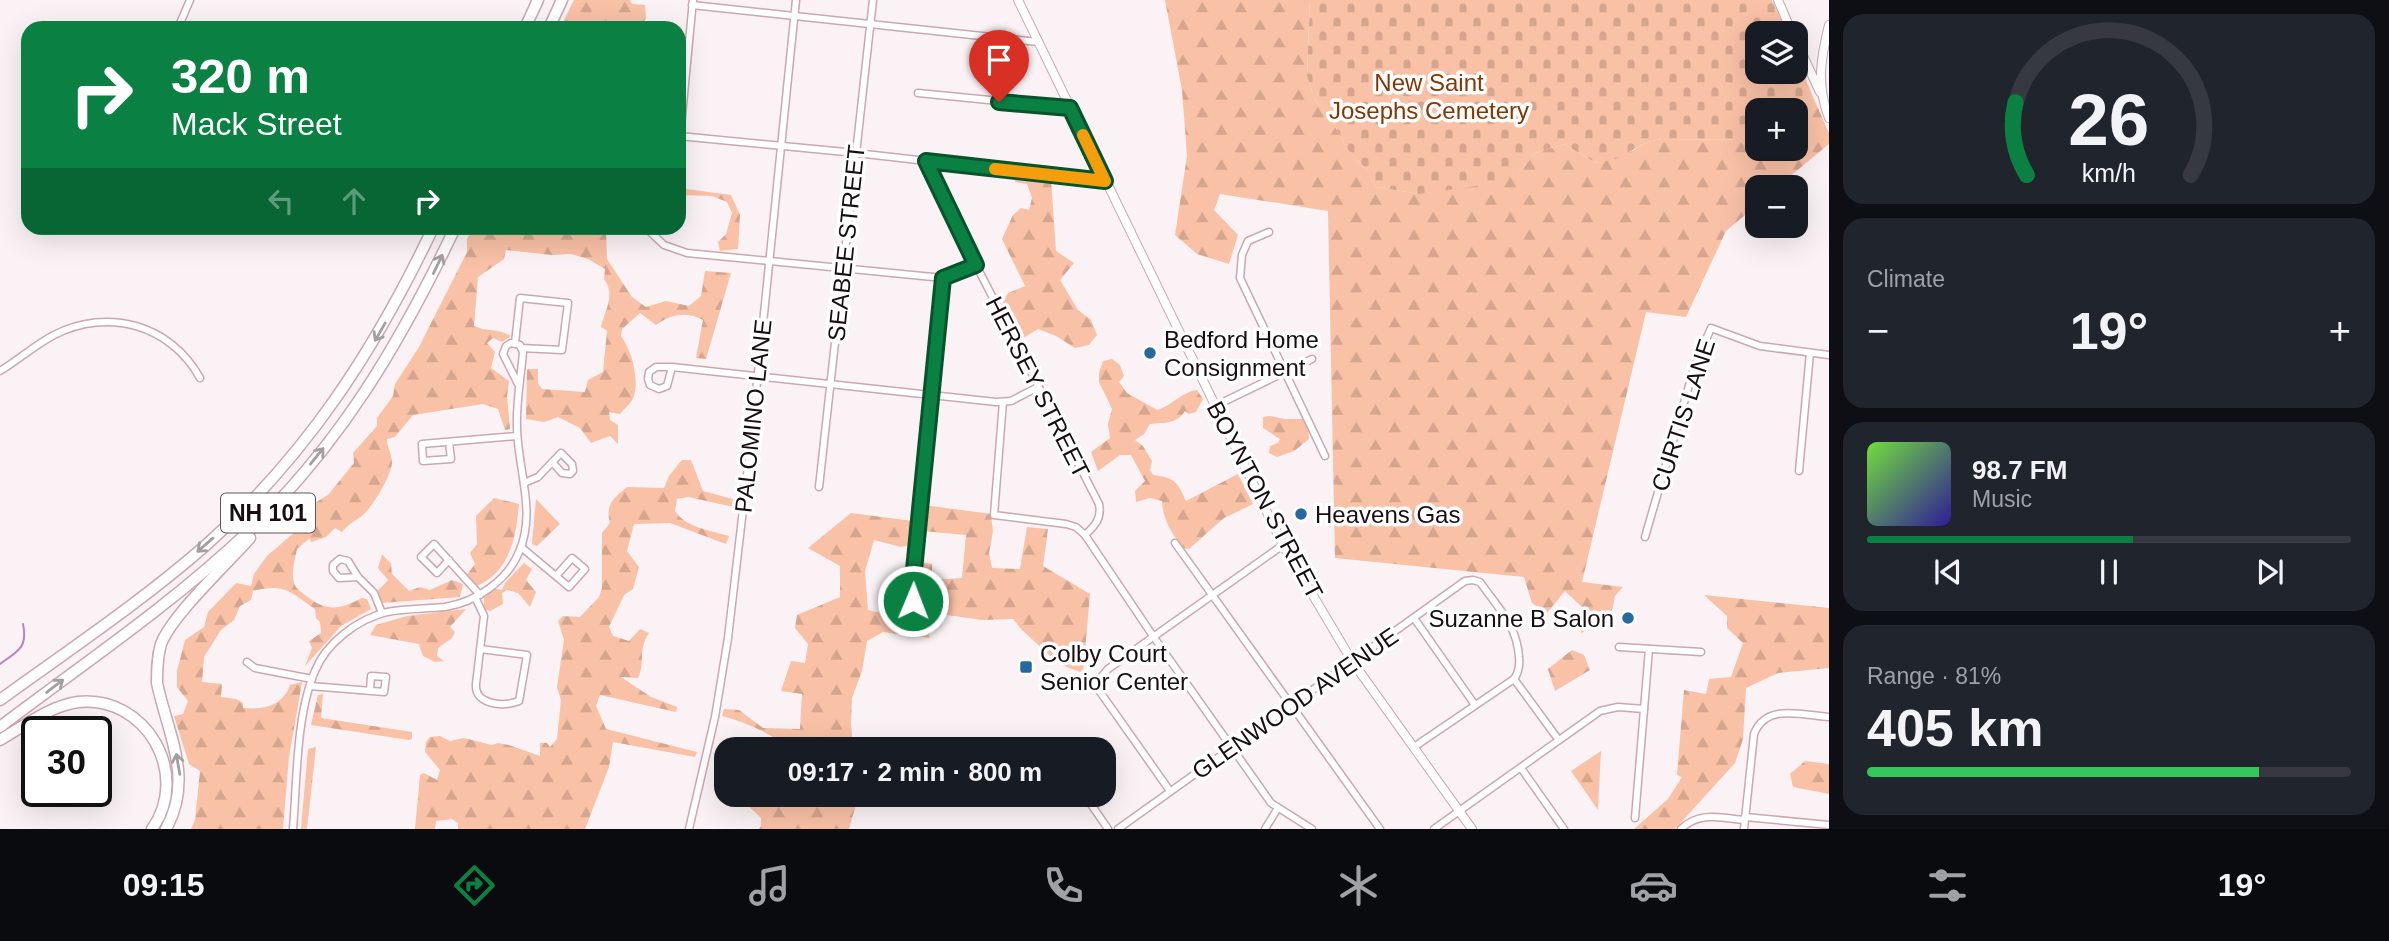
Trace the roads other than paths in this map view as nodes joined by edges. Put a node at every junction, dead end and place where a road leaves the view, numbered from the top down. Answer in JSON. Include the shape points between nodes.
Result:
{"nodes":[{"id":1,"x":190,"y":0,"type":"edge"},
{"id":2,"x":538,"y":0,"type":"edge"},
{"id":3,"x":562,"y":0,"type":"edge"},
{"id":4,"x":796,"y":0,"type":"edge"},
{"id":5,"x":873,"y":0,"type":"edge"},
{"id":6,"x":1018,"y":0,"type":"edge"},
{"id":7,"x":1778,"y":0,"type":"edge"},
{"id":8,"x":692,"y":3,"type":"edge"},
{"id":9,"x":794,"y":16,"type":"junction"},
{"id":10,"x":181,"y":21,"type":"edge"},
{"id":11,"x":529,"y":21,"type":"edge"},
{"id":12,"x":552,"y":21,"type":"edge"},
{"id":13,"x":1787,"y":21,"type":"edge"},
{"id":14,"x":870,"y":24,"type":"junction"},
{"id":15,"x":1829,"y":25,"type":"edge"},
{"id":16,"x":1038,"y":42,"type":"junction"},
{"id":17,"x":1822,"y":50,"type":"junction"},
{"id":18,"x":1808,"y":59,"type":"edge"},
{"id":19,"x":1808,"y":68,"type":"edge"},
{"id":20,"x":686,"y":70,"type":"edge"},
{"id":21,"x":918,"y":93,"type":"dead end"},
{"id":22,"x":1821,"y":94,"type":"junction"},
{"id":23,"x":1070,"y":108,"type":"junction"},
{"id":24,"x":1828,"y":115,"type":"edge"},
{"id":25,"x":686,"y":137,"type":"edge"},
{"id":26,"x":781,"y":146,"type":"junction"},
{"id":27,"x":856,"y":153,"type":"junction"},
{"id":28,"x":926,"y":161,"type":"junction"},
{"id":29,"x":1105,"y":181,"type":"junction"},
{"id":30,"x":1269,"y":232,"type":"dead end"},
{"id":31,"x":430,"y":235,"type":"edge"},
{"id":32,"x":452,"y":235,"type":"edge"},
{"id":33,"x":653,"y":235,"type":"edge"},
{"id":34,"x":769,"y":261,"type":"junction"},
{"id":35,"x":976,"y":265,"type":"junction"},
{"id":36,"x":844,"y":268,"type":"junction"},
{"id":37,"x":943,"y":278,"type":"junction"},
{"id":38,"x":518,"y":345,"type":"junction"},
{"id":39,"x":1810,"y":353,"type":"junction"},
{"id":40,"x":1829,"y":355,"type":"edge"},
{"id":41,"x":1312,"y":359,"type":"dead end"},
{"id":42,"x":672,"y":368,"type":"dead end"},
{"id":43,"x":0,"y":371,"type":"edge"},
{"id":44,"x":1285,"y":372,"type":"junction"},
{"id":45,"x":758,"y":376,"type":"junction"},
{"id":46,"x":200,"y":378,"type":"dead end"},
{"id":47,"x":831,"y":384,"type":"junction"},
{"id":48,"x":519,"y":386,"type":"junction"},
{"id":49,"x":1038,"y":387,"type":"junction"},
{"id":50,"x":930,"y":395,"type":"junction"},
{"id":51,"x":1003,"y":402,"type":"junction"},
{"id":52,"x":1215,"y":407,"type":"junction"},
{"id":53,"x":517,"y":436,"type":"junction"},
{"id":54,"x":449,"y":442,"type":"junction"},
{"id":55,"x":1325,"y":456,"type":"dead end"},
{"id":56,"x":552,"y":462,"type":"dead end"},
{"id":57,"x":1799,"y":471,"type":"dead end"},
{"id":58,"x":524,"y":483,"type":"junction"},
{"id":59,"x":819,"y":487,"type":"dead end"},
{"id":60,"x":288,"y":491,"type":"junction"},
{"id":61,"x":1085,"y":535,"type":"junction"},
{"id":62,"x":1645,"y":537,"type":"dead end"},
{"id":63,"x":1175,"y":543,"type":"dead end"},
{"id":64,"x":1283,"y":545,"type":"junction"},
{"id":65,"x":522,"y":547,"type":"junction"},
{"id":66,"x":449,"y":560,"type":"junction"},
{"id":67,"x":556,"y":576,"type":"junction"},
{"id":68,"x":358,"y":577,"type":"dead end"},
{"id":69,"x":1214,"y":594,"type":"junction"},
{"id":70,"x":477,"y":596,"type":"junction"},
{"id":71,"x":919,"y":611,"type":"dead end"},
{"id":72,"x":383,"y":613,"type":"junction"},
{"id":73,"x":1414,"y":618,"type":"junction"},
{"id":74,"x":1153,"y":636,"type":"junction"},
{"id":75,"x":1619,"y":647,"type":"dead end"},
{"id":76,"x":480,"y":649,"type":"junction"},
{"id":77,"x":1649,"y":649,"type":"junction"},
{"id":78,"x":1702,"y":652,"type":"dead end"},
{"id":79,"x":1352,"y":661,"type":"junction"},
{"id":80,"x":247,"y":662,"type":"dead end"},
{"id":81,"x":1514,"y":679,"type":"junction"},
{"id":82,"x":311,"y":682,"type":"junction"},
{"id":83,"x":370,"y":691,"type":"dead end"},
{"id":84,"x":0,"y":700,"type":"edge"},
{"id":85,"x":1475,"y":705,"type":"junction"},
{"id":86,"x":1292,"y":706,"type":"junction"},
{"id":87,"x":1644,"y":709,"type":"junction"},
{"id":88,"x":1829,"y":718,"type":"edge"},
{"id":89,"x":0,"y":727,"type":"edge"},
{"id":90,"x":0,"y":740,"type":"edge"},
{"id":91,"x":1558,"y":740,"type":"junction"},
{"id":92,"x":1232,"y":747,"type":"junction"},
{"id":93,"x":1414,"y":747,"type":"junction"},
{"id":94,"x":1521,"y":768,"type":"junction"},
{"id":95,"x":1170,"y":791,"type":"junction"},
{"id":96,"x":1093,"y":807,"type":"edge"},
{"id":97,"x":1278,"y":808,"type":"junction"},
{"id":98,"x":1460,"y":811,"type":"junction"},
{"id":99,"x":1635,"y":818,"type":"dead end"},
{"id":100,"x":1745,"y":818,"type":"junction"},
{"id":101,"x":1829,"y":825,"type":"edge"},
{"id":102,"x":152,"y":829,"type":"edge"},
{"id":103,"x":166,"y":829,"type":"edge"},
{"id":104,"x":293,"y":829,"type":"edge"},
{"id":105,"x":689,"y":829,"type":"edge"},
{"id":106,"x":1108,"y":829,"type":"edge"},
{"id":107,"x":1118,"y":829,"type":"edge"},
{"id":108,"x":1265,"y":829,"type":"edge"},
{"id":109,"x":1312,"y":829,"type":"edge"},
{"id":110,"x":1380,"y":829,"type":"edge"},
{"id":111,"x":1434,"y":829,"type":"edge"},
{"id":112,"x":1472,"y":829,"type":"edge"},
{"id":113,"x":1564,"y":829,"type":"edge"},
{"id":114,"x":1681,"y":829,"type":"edge"},
{"id":115,"x":1744,"y":829,"type":"edge"}],
"edges":[{"from":1,"to":10,"type":"street"},
{"from":2,"to":11,"type":"highway"},
{"from":3,"to":12,"type":"highway"},
{"from":4,"to":9,"type":"street","name":"PALOMINO LANE"},
{"from":5,"to":14,"type":"street","name":"SEABEE STREET"},
{"from":6,"to":16,"type":"street","name":"BOYNTON STREET"},
{"from":7,"to":13,"type":"street"},
{"from":8,"to":9,"type":"street"},
{"from":8,"to":20,"type":"street"},
{"from":9,"to":14,"type":"street"},
{"from":9,"to":26,"type":"street","name":"PALOMINO LANE"},
{"from":14,"to":16,"type":"street"},
{"from":14,"to":27,"type":"street","name":"SEABEE STREET"},
{"from":15,"to":17,"type":"street"},
{"from":16,"to":23,"type":"street","name":"BOYNTON STREET"},
{"from":17,"to":18,"type":"street"},
{"from":17,"to":22,"type":"street"},
{"from":19,"to":22,"type":"street"},
{"from":21,"to":23,"type":"street"},
{"from":22,"to":24,"type":"street"},
{"from":23,"to":29,"type":"street","name":"BOYNTON STREET"},
{"from":25,"to":26,"type":"street"},
{"from":26,"to":27,"type":"street"},
{"from":26,"to":34,"type":"street","name":"PALOMINO LANE"},
{"from":27,"to":28,"type":"street"},
{"from":27,"to":36,"type":"street","name":"SEABEE STREET"},
{"from":28,"to":29,"type":"street"},
{"from":28,"to":35,"type":"street","name":"HERSEY STREET"},
{"from":29,"to":52,"type":"street","name":"BOYNTON STREET"},
{"from":30,"to":44,"type":"street","via":[[1248,241],[1240,278]]},
{"from":31,"to":84,"type":"highway","number":"NH 101","one_way":true,"via":[[359,366],[303,443],[258,494],[180,567]]},
{"from":60,"to":32,"type":"highway","number":"NH 101","one_way":true,"via":[[375,378]]},
{"from":33,"to":34,"type":"street","via":[[678,251]]},
{"from":34,"to":36,"type":"street"},
{"from":34,"to":45,"type":"street","name":"PALOMINO LANE"},
{"from":35,"to":37,"type":"street"},
{"from":35,"to":49,"type":"street","name":"HERSEY STREET"},
{"from":36,"to":37,"type":"street"},
{"from":36,"to":47,"type":"street","name":"SEABEE STREET"},
{"from":37,"to":50,"type":"street"},
{"from":38,"to":38,"type":"street","via":[[562,350],[568,303],[520,298]]},
{"from":38,"to":48,"type":"street"},
{"from":38,"to":48,"type":"street","via":[[507,345],[503,354]]},
{"from":39,"to":40,"type":"street","name":"CURTIS LANE"},
{"from":39,"to":57,"type":"street"},
{"from":39,"to":62,"type":"street","name":"CURTIS LANE","via":[[1760,346],[1711,328],[1695,365]]},
{"from":41,"to":44,"type":"street"},
{"from":42,"to":45,"type":"street"},
{"from":43,"to":46,"type":"street","via":[[63,330],[118,321],[162,337],[187,358]]},
{"from":44,"to":52,"type":"street"},
{"from":44,"to":55,"type":"street"},
{"from":45,"to":47,"type":"street"},
{"from":45,"to":105,"type":"street","name":"PALOMINO LANE","via":[[722,677]]},
{"from":47,"to":50,"type":"street"},
{"from":47,"to":59,"type":"street","name":"SEABEE STREET"},
{"from":48,"to":53,"type":"street"},
{"from":49,"to":51,"type":"street"},
{"from":49,"to":61,"type":"street","name":"HERSEY STREET","via":[[1099,504],[1098,520]]},
{"from":50,"to":51,"type":"street"},
{"from":50,"to":71,"type":"street","via":[[911,596]]},
{"from":51,"to":61,"type":"street","via":[[994,514],[1066,524]]},
{"from":52,"to":64,"type":"street","name":"BOYNTON STREET"},
{"from":53,"to":54,"type":"street"},
{"from":53,"to":58,"type":"street"},
{"from":54,"to":54,"type":"street","via":[[422,444],[423,461],[451,459]]},
{"from":56,"to":58,"type":"street","via":[[538,477]]},
{"from":58,"to":65,"type":"street","via":[[527,515]]},
{"from":89,"to":60,"type":"highway","number":"NH 101","one_way":true,"via":[[176,595]]},
{"from":103,"to":60,"type":"highway","one_way":true,"via":[[176,809],[180,774],[157,682],[162,643],[174,621]]},
{"from":61,"to":74,"type":"street"},
{"from":63,"to":69,"type":"street"},
{"from":64,"to":69,"type":"street"},
{"from":64,"to":79,"type":"street","name":"BOYNTON STREET"},
{"from":65,"to":67,"type":"street"},
{"from":65,"to":70,"type":"street","via":[[506,573]]},
{"from":66,"to":66,"type":"street","via":[[434,544],[421,557],[436,573]]},
{"from":66,"to":70,"type":"street"},
{"from":67,"to":67,"type":"street","via":[[569,587],[585,569],[572,558]]},
{"from":68,"to":72,"type":"street","via":[[374,593]]},
{"from":69,"to":74,"type":"street"},
{"from":69,"to":86,"type":"street"},
{"from":70,"to":72,"type":"street","via":[[449,606]]},
{"from":70,"to":76,"type":"street","via":[[484,616]]},
{"from":72,"to":82,"type":"street","via":[[338,639],[318,663]]},
{"from":73,"to":79,"type":"street","name":"GLENWOOD AVENUE"},
{"from":73,"to":81,"type":"street","name":"GLENWOOD AVENUE","via":[[1465,582],[1479,583],[1513,628],[1519,663]]},
{"from":73,"to":85,"type":"street"},
{"from":74,"to":92,"type":"street"},
{"from":74,"to":95,"type":"street","via":[[1097,682]]},
{"from":75,"to":77,"type":"street"},
{"from":76,"to":76,"type":"street","via":[[477,695],[490,702],[519,701],[527,655]]},
{"from":77,"to":78,"type":"street"},
{"from":77,"to":87,"type":"street"},
{"from":79,"to":86,"type":"street","name":"GLENWOOD AVENUE"},
{"from":79,"to":93,"type":"street","name":"BOYNTON STREET"},
{"from":80,"to":82,"type":"street"},
{"from":81,"to":85,"type":"street"},
{"from":81,"to":91,"type":"street"},
{"from":82,"to":83,"type":"street"},
{"from":82,"to":104,"type":"street"},
{"from":85,"to":93,"type":"street"},
{"from":86,"to":92,"type":"street","name":"GLENWOOD AVENUE"},
{"from":86,"to":110,"type":"street"},
{"from":87,"to":91,"type":"street","via":[[1608,708]]},
{"from":87,"to":99,"type":"street"},
{"from":88,"to":100,"type":"street","via":[[1774,714],[1758,724]]},
{"from":90,"to":102,"type":"highway","via":[[64,705],[91,702],[129,714],[149,731],[166,767],[163,807]]},
{"from":91,"to":94,"type":"street"},
{"from":92,"to":95,"type":"street","name":"GLENWOOD AVENUE"},
{"from":92,"to":97,"type":"street"},
{"from":93,"to":98,"type":"street","name":"BOYNTON STREET"},
{"from":94,"to":98,"type":"street"},
{"from":94,"to":113,"type":"street"},
{"from":95,"to":107,"type":"street","name":"GLENWOOD AVENUE"},
{"from":96,"to":106,"type":"street"},
{"from":97,"to":108,"type":"street"},
{"from":97,"to":109,"type":"street"},
{"from":98,"to":111,"type":"street"},
{"from":98,"to":112,"type":"street","name":"BOYNTON STREET"},
{"from":100,"to":101,"type":"street"},
{"from":100,"to":114,"type":"street","via":[[1699,817]]},
{"from":100,"to":115,"type":"street"}]}
